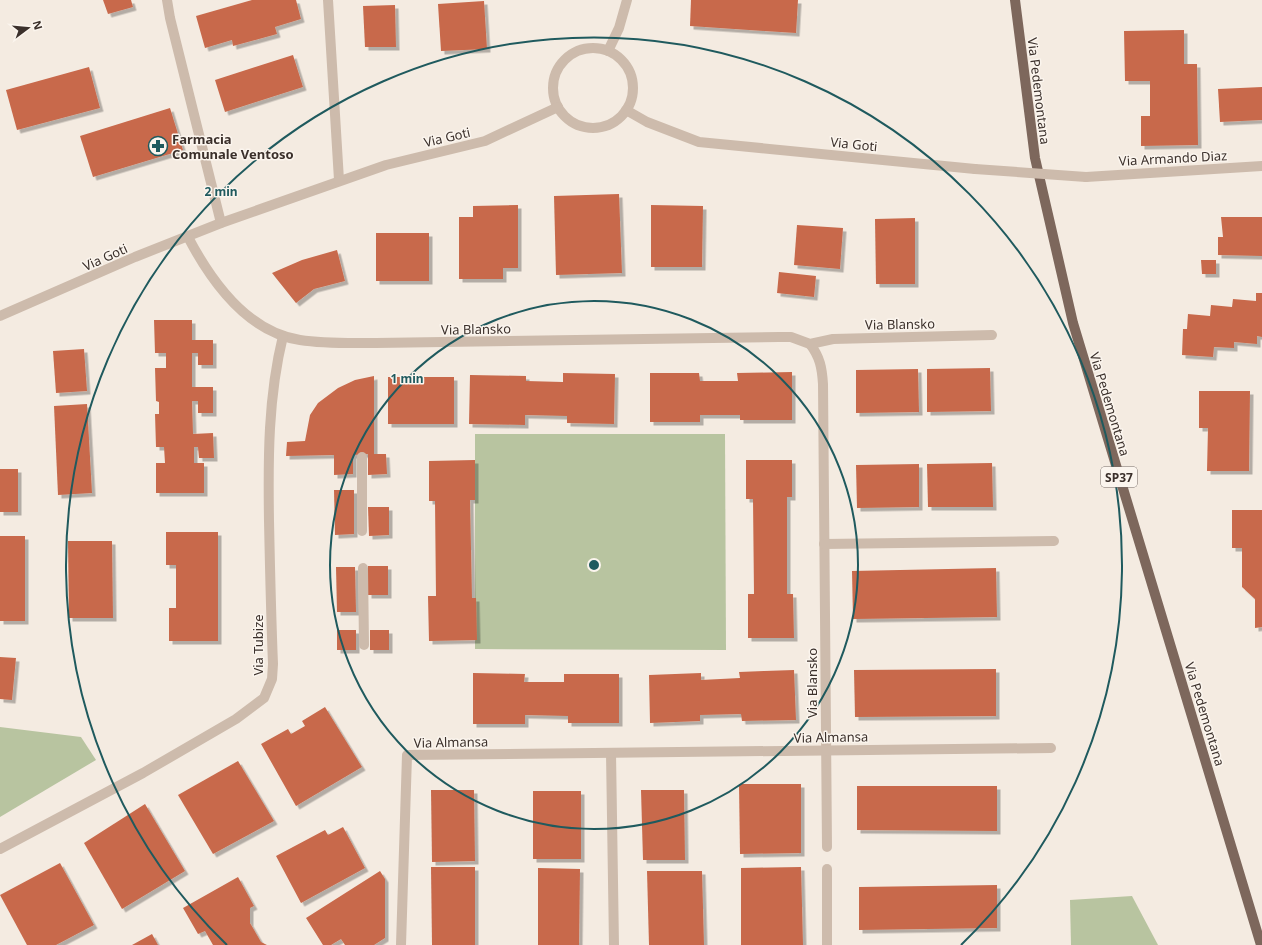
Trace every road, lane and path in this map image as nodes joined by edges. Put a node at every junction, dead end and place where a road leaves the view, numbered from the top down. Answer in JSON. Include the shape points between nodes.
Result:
{"nodes":[{"id":1,"x":167,"y":0,"type":"edge"},
{"id":2,"x":328,"y":0,"type":"edge"},
{"id":3,"x":627,"y":0,"type":"edge"},
{"id":4,"x":1015,"y":0,"type":"edge"},
{"id":5,"x":608,"y":51,"type":"junction"},
{"id":6,"x":558,"y":107,"type":"junction"},
{"id":7,"x":626,"y":110,"type":"junction"},
{"id":8,"x":1262,"y":166,"type":"edge"},
{"id":9,"x":1086,"y":177,"type":"joint"},
{"id":10,"x":339,"y":180,"type":"junction"},
{"id":11,"x":221,"y":223,"type":"junction"},
{"id":12,"x":188,"y":236,"type":"junction"},
{"id":13,"x":0,"y":316,"type":"edge"},
{"id":14,"x":992,"y":335,"type":"dead end"},
{"id":15,"x":283,"y":336,"type":"junction"},
{"id":16,"x":810,"y":344,"type":"junction"},
{"id":17,"x":362,"y":457,"type":"dead end"},
{"id":18,"x":362,"y":531,"type":"dead end"},
{"id":19,"x":1054,"y":541,"type":"dead end"},
{"id":20,"x":824,"y":544,"type":"junction"},
{"id":21,"x":363,"y":568,"type":"dead end"},
{"id":22,"x":364,"y":645,"type":"dead end"},
{"id":23,"x":1051,"y":748,"type":"dead end"},
{"id":24,"x":826,"y":750,"type":"junction"},
{"id":25,"x":612,"y":753,"type":"junction"},
{"id":26,"x":827,"y":847,"type":"dead end"},
{"id":27,"x":0,"y":849,"type":"edge"},
{"id":28,"x":827,"y":869,"type":"dead end"},
{"id":29,"x":401,"y":945,"type":"edge"},
{"id":30,"x":614,"y":945,"type":"edge"},
{"id":31,"x":827,"y":945,"type":"edge"},
{"id":32,"x":1260,"y":945,"type":"edge"}],
"edges":[{"from":1,"to":11,"type":"street"},
{"from":2,"to":10,"type":"street"},
{"from":3,"to":5,"type":"street","via":[[619,28]]},
{"from":4,"to":32,"type":"main road","name":"Via Pedemontana","number":"SP37","via":[[1035,158],[1071,316]]},
{"from":5,"to":6,"type":"street","via":[[586,48],[576,51],[559,65],[554,75],[553,86]]},
{"from":5,"to":7,"type":"street","via":[[618,56],[631,76],[633,87]]},
{"from":6,"to":7,"type":"street","via":[[572,122],[591,128],[611,124]]},
{"from":6,"to":10,"type":"street","name":"Via Goti","via":[[485,141],[386,165]]},
{"from":7,"to":9,"type":"street","name":"Via Goti","bridge":true,"via":[[647,122],[699,142],[975,169]]},
{"from":8,"to":9,"type":"street","name":"Via Armando Diaz"},
{"from":10,"to":11,"type":"street","name":"Via Goti"},
{"from":11,"to":12,"type":"street","name":"Via Goti"},
{"from":12,"to":13,"type":"street","name":"Via Goti"},
{"from":12,"to":15,"type":"street","name":"Via Blansko","via":[[211,276],[228,297],[255,320]]},
{"from":14,"to":16,"type":"street","name":"Via Blansko","via":[[833,339]]},
{"from":15,"to":16,"type":"street","name":"Via Blansko","via":[[324,343],[785,337]]},
{"from":15,"to":27,"type":"street","name":"Via Tubize","via":[[276,364],[271,415],[269,483],[273,664],[264,698],[236,718],[143,773]]},
{"from":16,"to":20,"type":"street","name":"Via Blansko","via":[[818,354],[822,368]]},
{"from":17,"to":18,"type":"street"},
{"from":19,"to":20,"type":"street"},
{"from":20,"to":24,"type":"street","name":"Via Blansko"},
{"from":21,"to":22,"type":"street"},
{"from":23,"to":24,"type":"street","name":"Via Almansa"},
{"from":24,"to":25,"type":"street","name":"Via Almansa"},
{"from":24,"to":26,"type":"street","name":"Via Blansko"},
{"from":25,"to":29,"type":"street","name":"Via Almansa","via":[[407,756]]},
{"from":25,"to":30,"type":"street"},
{"from":28,"to":31,"type":"street"}]}
